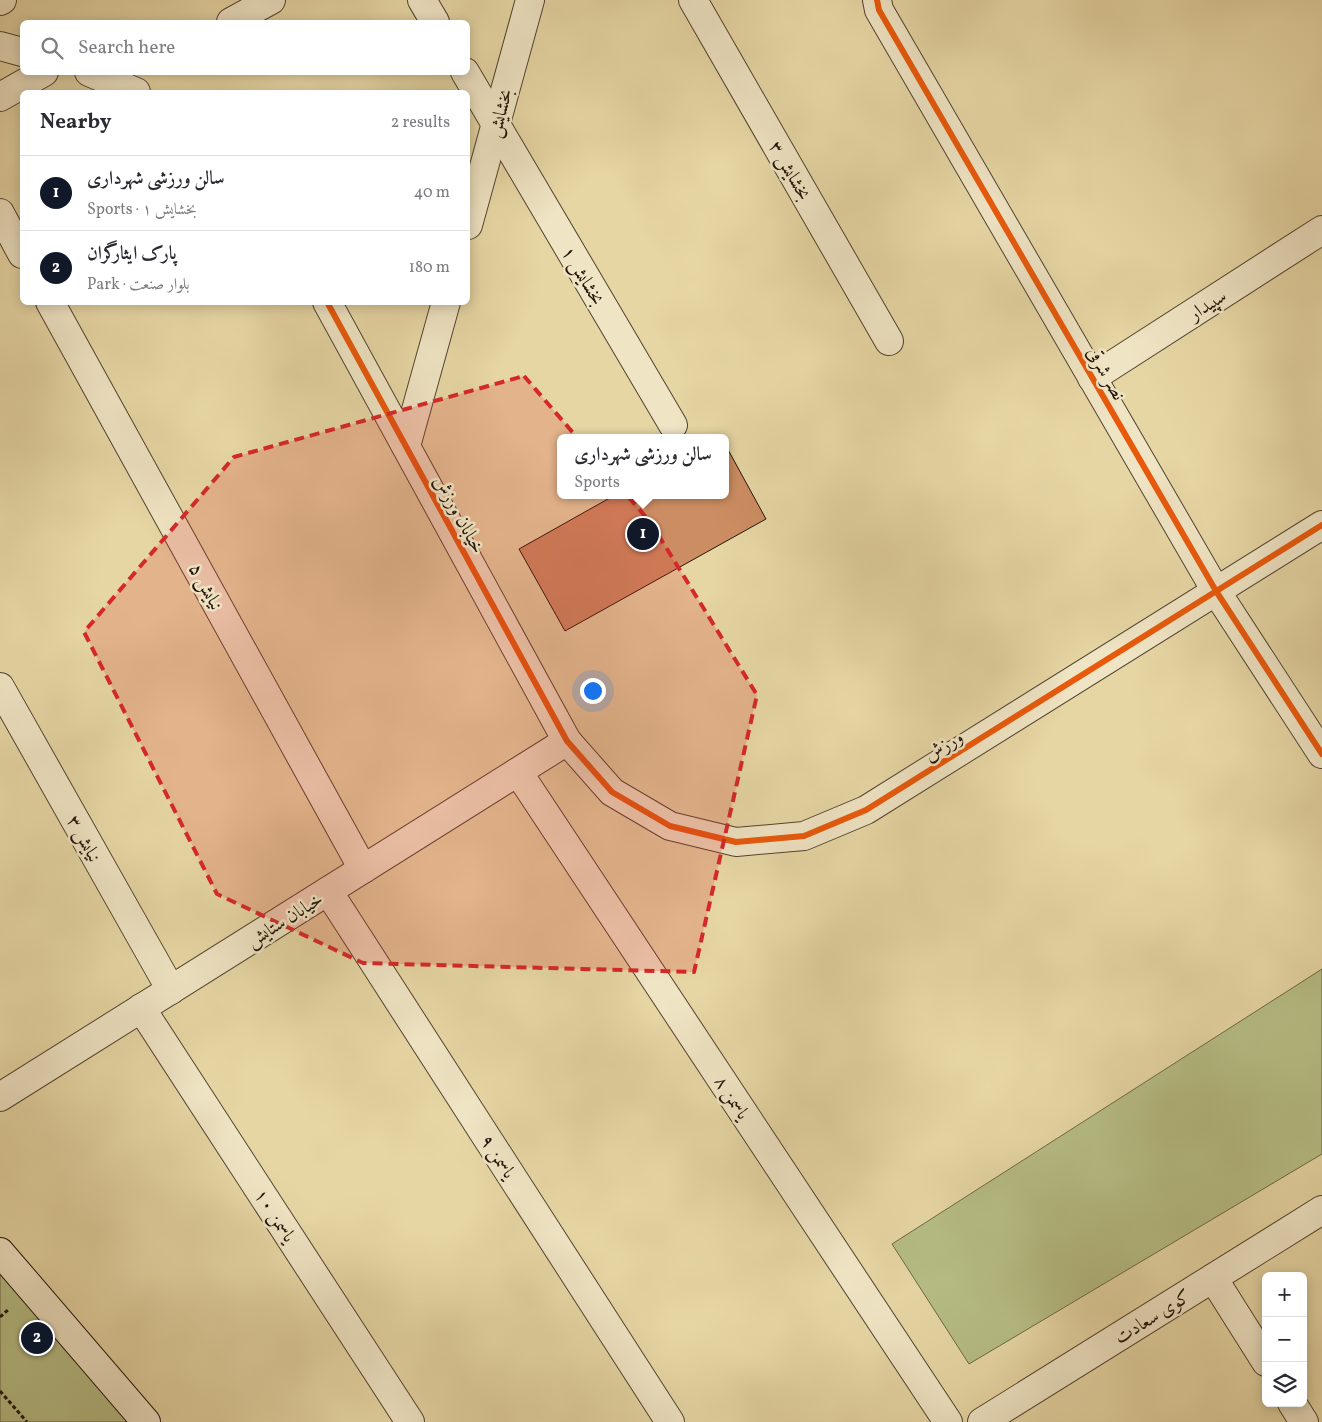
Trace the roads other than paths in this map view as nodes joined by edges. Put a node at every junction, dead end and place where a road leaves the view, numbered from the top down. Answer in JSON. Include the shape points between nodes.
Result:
{"nodes":[{"id":1,"x":271,"y":0,"type":"edge"},
{"id":2,"x":422,"y":0,"type":"edge"},
{"id":3,"x":530,"y":0,"type":"edge"},
{"id":4,"x":693,"y":0,"type":"edge"},
{"id":5,"x":877,"y":0,"type":"edge"},
{"id":6,"x":235,"y":20,"type":"edge"},
{"id":7,"x":434,"y":20,"type":"edge"},
{"id":8,"x":0,"y":46,"type":"edge"},
{"id":9,"x":20,"y":51,"type":"edge"},
{"id":10,"x":39,"y":75,"type":"edge"},
{"id":11,"x":100,"y":75,"type":"edge"},
{"id":12,"x":467,"y":75,"type":"edge"},
{"id":13,"x":132,"y":84,"type":"edge"},
{"id":14,"x":0,"y":98,"type":"edge"},
{"id":15,"x":496,"y":125,"type":"junction"},
{"id":16,"x":0,"y":213,"type":"edge"},
{"id":17,"x":470,"y":218,"type":"edge"},
{"id":18,"x":1322,"y":230,"type":"edge"},
{"id":19,"x":20,"y":250,"type":"edge"},
{"id":20,"x":52,"y":305,"type":"edge"},
{"id":21,"x":329,"y":305,"type":"edge"},
{"id":22,"x":445,"y":305,"type":"edge"},
{"id":23,"x":890,"y":341,"type":"dead end"},
{"id":24,"x":1092,"y":378,"type":"junction"},
{"id":25,"x":673,"y":425,"type":"dead end"},
{"id":26,"x":406,"y":446,"type":"junction"},
{"id":27,"x":1322,"y":525,"type":"edge"},
{"id":28,"x":1216,"y":591,"type":"junction"},
{"id":29,"x":0,"y":686,"type":"edge"},
{"id":30,"x":567,"y":740,"type":"junction"},
{"id":31,"x":1322,"y":754,"type":"edge"},
{"id":32,"x":518,"y":772,"type":"junction"},
{"id":33,"x":364,"y":869,"type":"junction"},
{"id":34,"x":328,"y":891,"type":"junction"},
{"id":35,"x":171,"y":990,"type":"junction"},
{"id":36,"x":141,"y":1008,"type":"junction"},
{"id":37,"x":0,"y":1097,"type":"edge"},
{"id":38,"x":1322,"y":1210,"type":"edge"},
{"id":39,"x":0,"y":1252,"type":"edge"},
{"id":40,"x":1213,"y":1278,"type":"junction"},
{"id":41,"x":1262,"y":1356,"type":"edge"},
{"id":42,"x":1295,"y":1407,"type":"edge"},
{"id":43,"x":146,"y":1422,"type":"edge"},
{"id":44,"x":410,"y":1422,"type":"edge"},
{"id":45,"x":670,"y":1422,"type":"edge"},
{"id":46,"x":948,"y":1422,"type":"edge"},
{"id":47,"x":982,"y":1422,"type":"edge"},
{"id":48,"x":1304,"y":1422,"type":"edge"}],
"edges":[{"from":1,"to":6,"type":"street"},
{"from":2,"to":7,"type":"street"},
{"from":3,"to":15,"type":"street","name":"بخشایش"},
{"from":4,"to":23,"type":"street","name":"بخشایش ۳"},
{"from":5,"to":24,"type":"street","name":"نصر شرقی"},
{"from":8,"to":9,"type":"street"},
{"from":10,"to":14,"type":"street"},
{"from":11,"to":13,"type":"street"},
{"from":12,"to":15,"type":"street","name":"بخشایش ۱"},
{"from":15,"to":17,"type":"street","name":"بخشایش"},
{"from":15,"to":25,"type":"street","name":"بخشایش ۱"},
{"from":16,"to":19,"type":"street"},
{"from":18,"to":24,"type":"street","name":"سپیدار"},
{"from":20,"to":33,"type":"street","name":"نیایش ۵"},
{"from":21,"to":26,"type":"street","name":"خیابان ورزش"},
{"from":22,"to":26,"type":"street"},
{"from":24,"to":28,"type":"street","name":"نصر شرقی"},
{"from":26,"to":30,"type":"street","name":"خیابان ورزش"},
{"from":27,"to":28,"type":"street","name":"ورزش"},
{"from":28,"to":30,"type":"street","name":"ورزش","via":[[866,810],[804,836],[736,842],[670,826],[612,792]]},
{"from":28,"to":31,"type":"street","name":"نصر شرقی"},
{"from":29,"to":35,"type":"street","name":"نیایش ۳"},
{"from":30,"to":32,"type":"street","name":"خیابان ستایش"},
{"from":32,"to":33,"type":"street","name":"خیابان ستایش"},
{"from":32,"to":46,"type":"street","name":"یاسمن ۸"},
{"from":33,"to":34,"type":"street","name":"خیابان ستایش"},
{"from":34,"to":35,"type":"street","name":"خیابان ستایش"},
{"from":34,"to":45,"type":"street","name":"یاسمن ۹"},
{"from":35,"to":36,"type":"street","name":"خیابان ستایش"},
{"from":36,"to":37,"type":"street","name":"خیابان ستایش"},
{"from":36,"to":44,"type":"street","name":"یاسمن ۱۰"},
{"from":38,"to":40,"type":"street","name":"کوی سعادت"},
{"from":39,"to":43,"type":"street"},
{"from":40,"to":41,"type":"street"},
{"from":40,"to":47,"type":"street","name":"کوی سعادت"},
{"from":42,"to":48,"type":"street"}]}
